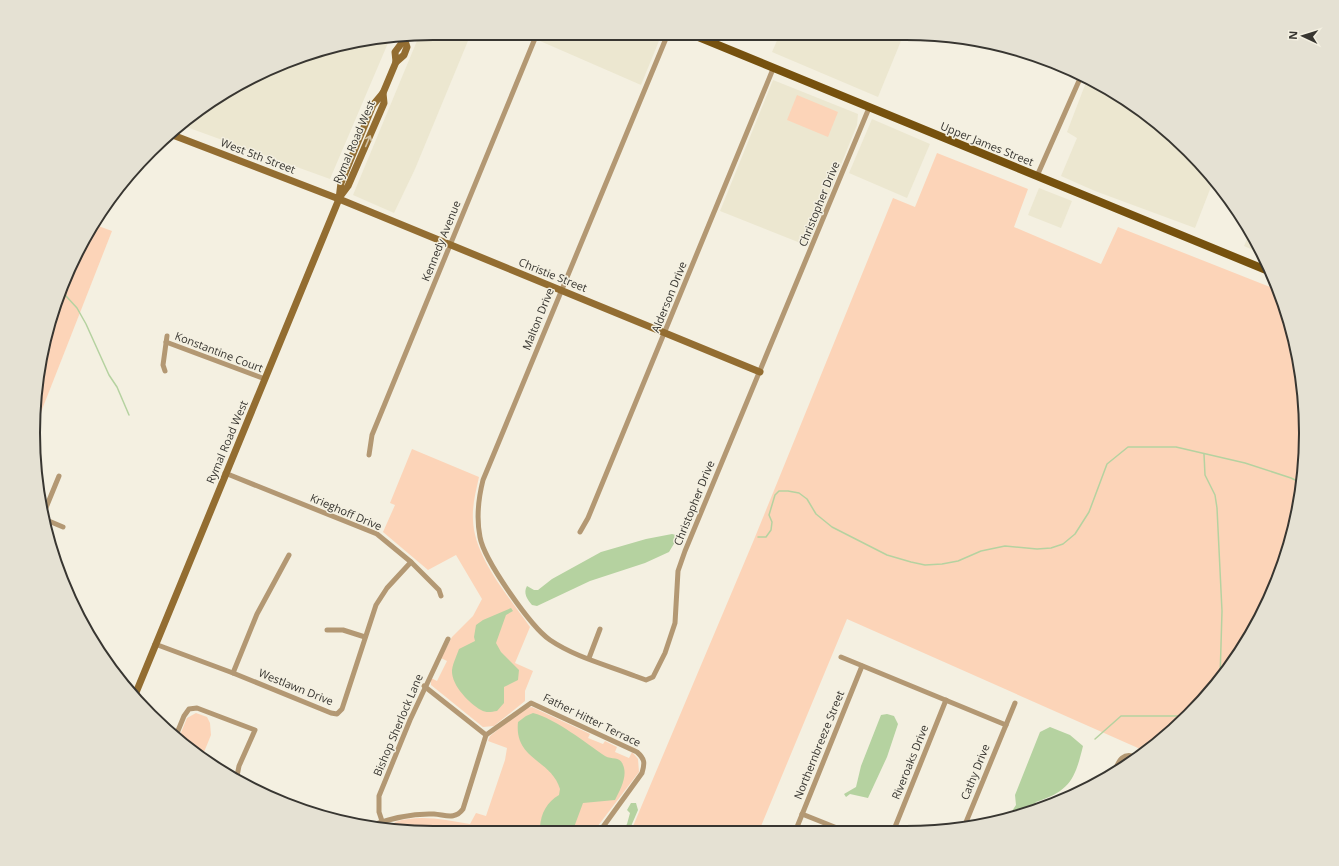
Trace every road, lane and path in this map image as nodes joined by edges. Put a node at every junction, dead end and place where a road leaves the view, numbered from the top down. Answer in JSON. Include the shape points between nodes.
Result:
{"nodes":[{"id":1,"x":534,"y":40,"type":"edge"},
{"id":2,"x":665,"y":40,"type":"edge"},
{"id":3,"x":705,"y":40,"type":"edge"},
{"id":4,"x":403,"y":41,"type":"edge"},
{"id":5,"x":773,"y":69,"type":"junction"},
{"id":6,"x":1079,"y":81,"type":"edge"},
{"id":7,"x":869,"y":108,"type":"junction"},
{"id":8,"x":176,"y":136,"type":"edge"},
{"id":9,"x":1037,"y":176,"type":"junction"},
{"id":10,"x":339,"y":198,"type":"junction"},
{"id":11,"x":450,"y":244,"type":"junction"},
{"id":12,"x":1262,"y":268,"type":"edge"},
{"id":13,"x":561,"y":290,"type":"junction"},
{"id":14,"x":665,"y":333,"type":"junction"},
{"id":15,"x":167,"y":336,"type":"dead end"},
{"id":16,"x":166,"y":342,"type":"junction"},
{"id":17,"x":165,"y":371,"type":"dead end"},
{"id":18,"x":760,"y":372,"type":"junction"},
{"id":19,"x":265,"y":380,"type":"junction"},
{"id":20,"x":369,"y":455,"type":"dead end"},
{"id":21,"x":225,"y":473,"type":"junction"},
{"id":22,"x":59,"y":476,"type":"dead end"},
{"id":23,"x":47,"y":505,"type":"edge"},
{"id":24,"x":50,"y":522,"type":"edge"},
{"id":25,"x":478,"y":524,"type":"joint"},
{"id":26,"x":63,"y":527,"type":"dead end"},
{"id":27,"x":580,"y":532,"type":"dead end"},
{"id":28,"x":289,"y":555,"type":"dead end"},
{"id":29,"x":411,"y":562,"type":"junction"},
{"id":30,"x":441,"y":596,"type":"dead end"},
{"id":31,"x":600,"y":629,"type":"dead end"},
{"id":32,"x":327,"y":630,"type":"dead end"},
{"id":33,"x":365,"y":637,"type":"junction"},
{"id":34,"x":448,"y":639,"type":"dead end"},
{"id":35,"x":155,"y":644,"type":"junction"},
{"id":36,"x":841,"y":657,"type":"dead end"},
{"id":37,"x":589,"y":658,"type":"junction"},
{"id":38,"x":862,"y":666,"type":"junction"},
{"id":39,"x":233,"y":673,"type":"junction"},
{"id":40,"x":424,"y":686,"type":"junction"},
{"id":41,"x":137,"y":691,"type":"edge"},
{"id":42,"x":946,"y":700,"type":"junction"},
{"id":43,"x":1015,"y":703,"type":"dead end"},
{"id":44,"x":1006,"y":724,"type":"junction"},
{"id":45,"x":178,"y":731,"type":"edge"},
{"id":46,"x":486,"y":735,"type":"junction"},
{"id":47,"x":1131,"y":755,"type":"edge"},
{"id":48,"x":1118,"y":764,"type":"edge"},
{"id":49,"x":237,"y":774,"type":"edge"},
{"id":50,"x":802,"y":814,"type":"junction"},
{"id":51,"x":382,"y":821,"type":"junction"},
{"id":52,"x":966,"y":821,"type":"edge"},
{"id":53,"x":379,"y":822,"type":"edge"},
{"id":54,"x":604,"y":826,"type":"edge"},
{"id":55,"x":797,"y":826,"type":"edge"},
{"id":56,"x":832,"y":826,"type":"edge"},
{"id":57,"x":895,"y":826,"type":"edge"}],
"edges":[{"from":1,"to":11,"type":"street","name":"Kennedy Avenue"},
{"from":2,"to":13,"type":"street","name":"Malton Drive"},
{"from":3,"to":5,"type":"main road","name":"Upper James Street"},
{"from":4,"to":10,"type":"main road","name":"Rymal Road West","via":[[395,52],[396,62],[383,92],[372,105],[341,183]]},
{"from":5,"to":7,"type":"main road","name":"Upper James Street"},
{"from":5,"to":14,"type":"street","name":"Alderson Drive"},
{"from":6,"to":9,"type":"street"},
{"from":7,"to":9,"type":"main road","name":"Upper James Street"},
{"from":7,"to":18,"type":"street","name":"Christopher Drive"},
{"from":8,"to":10,"type":"main road","name":"West 5th Street"},
{"from":9,"to":12,"type":"main road","name":"Upper James Street"},
{"from":10,"to":11,"type":"main road","name":"Christie Street"},
{"from":10,"to":19,"type":"main road","name":"Rymal Road West"},
{"from":11,"to":13,"type":"main road","name":"Christie Street"},
{"from":11,"to":20,"type":"street","name":"Kennedy Avenue","via":[[372,435]]},
{"from":13,"to":14,"type":"main road","name":"Christie Street"},
{"from":13,"to":25,"type":"street","name":"Malton Drive","via":[[483,480],[477,510]]},
{"from":14,"to":18,"type":"main road","name":"Christie Street"},
{"from":14,"to":27,"type":"street","name":"Alderson Drive"},
{"from":15,"to":16,"type":"street"},
{"from":16,"to":17,"type":"street","via":[[163,365]]},
{"from":16,"to":19,"type":"street","name":"Konstantine Court"},
{"from":18,"to":37,"type":"street","name":"Christopher Drive","via":[[678,571],[675,622],[658,671],[646,680]]},
{"from":19,"to":21,"type":"main road","name":"Rymal Road West"},
{"from":21,"to":29,"type":"street","name":"Krieghoff Drive","via":[[377,534]]},
{"from":21,"to":35,"type":"main road","name":"Rymal Road West"},
{"from":22,"to":23,"type":"street"},
{"from":24,"to":26,"type":"street"},
{"from":25,"to":37,"type":"street","name":"Christopher Drive","via":[[480,539],[489,560],[529,620],[551,640]]},
{"from":28,"to":39,"type":"street","via":[[256,614]]},
{"from":29,"to":30,"type":"street","name":"Krieghoff Drive","via":[[439,590]]},
{"from":29,"to":33,"type":"street","name":"Westlawn Drive","via":[[387,588],[376,605]]},
{"from":31,"to":37,"type":"street"},
{"from":32,"to":33,"type":"street","via":[[342,630]]},
{"from":33,"to":39,"type":"street","name":"Westlawn Drive","via":[[342,709],[337,714]]},
{"from":34,"to":40,"type":"street","name":"Bishop Sherlock Lane"},
{"from":35,"to":39,"type":"street","name":"Westlawn Drive"},
{"from":35,"to":41,"type":"main road","name":"Rymal Road West"},
{"from":36,"to":38,"type":"street"},
{"from":38,"to":42,"type":"street"},
{"from":38,"to":50,"type":"street","name":"Northernbreeze Street"},
{"from":40,"to":46,"type":"street"},
{"from":40,"to":51,"type":"street","name":"Bishop Sherlock Lane","via":[[379,796]]},
{"from":42,"to":44,"type":"street"},
{"from":42,"to":57,"type":"street","name":"Riveroaks Drive"},
{"from":43,"to":44,"type":"street","name":"Cathy Drive"},
{"from":44,"to":52,"type":"street","name":"Cathy Drive"},
{"from":45,"to":49,"type":"street","via":[[189,709],[197,708],[255,730]]},
{"from":46,"to":51,"type":"street","via":[[460,814],[418,814]]},
{"from":46,"to":54,"type":"street","name":"Father Hitter Terrace","via":[[531,703],[637,752],[644,758],[642,772]]},
{"from":47,"to":48,"type":"street","via":[[1123,756]]},
{"from":50,"to":55,"type":"street","name":"Northernbreeze Street"},
{"from":50,"to":56,"type":"street"},
{"from":51,"to":53,"type":"street"}]}
